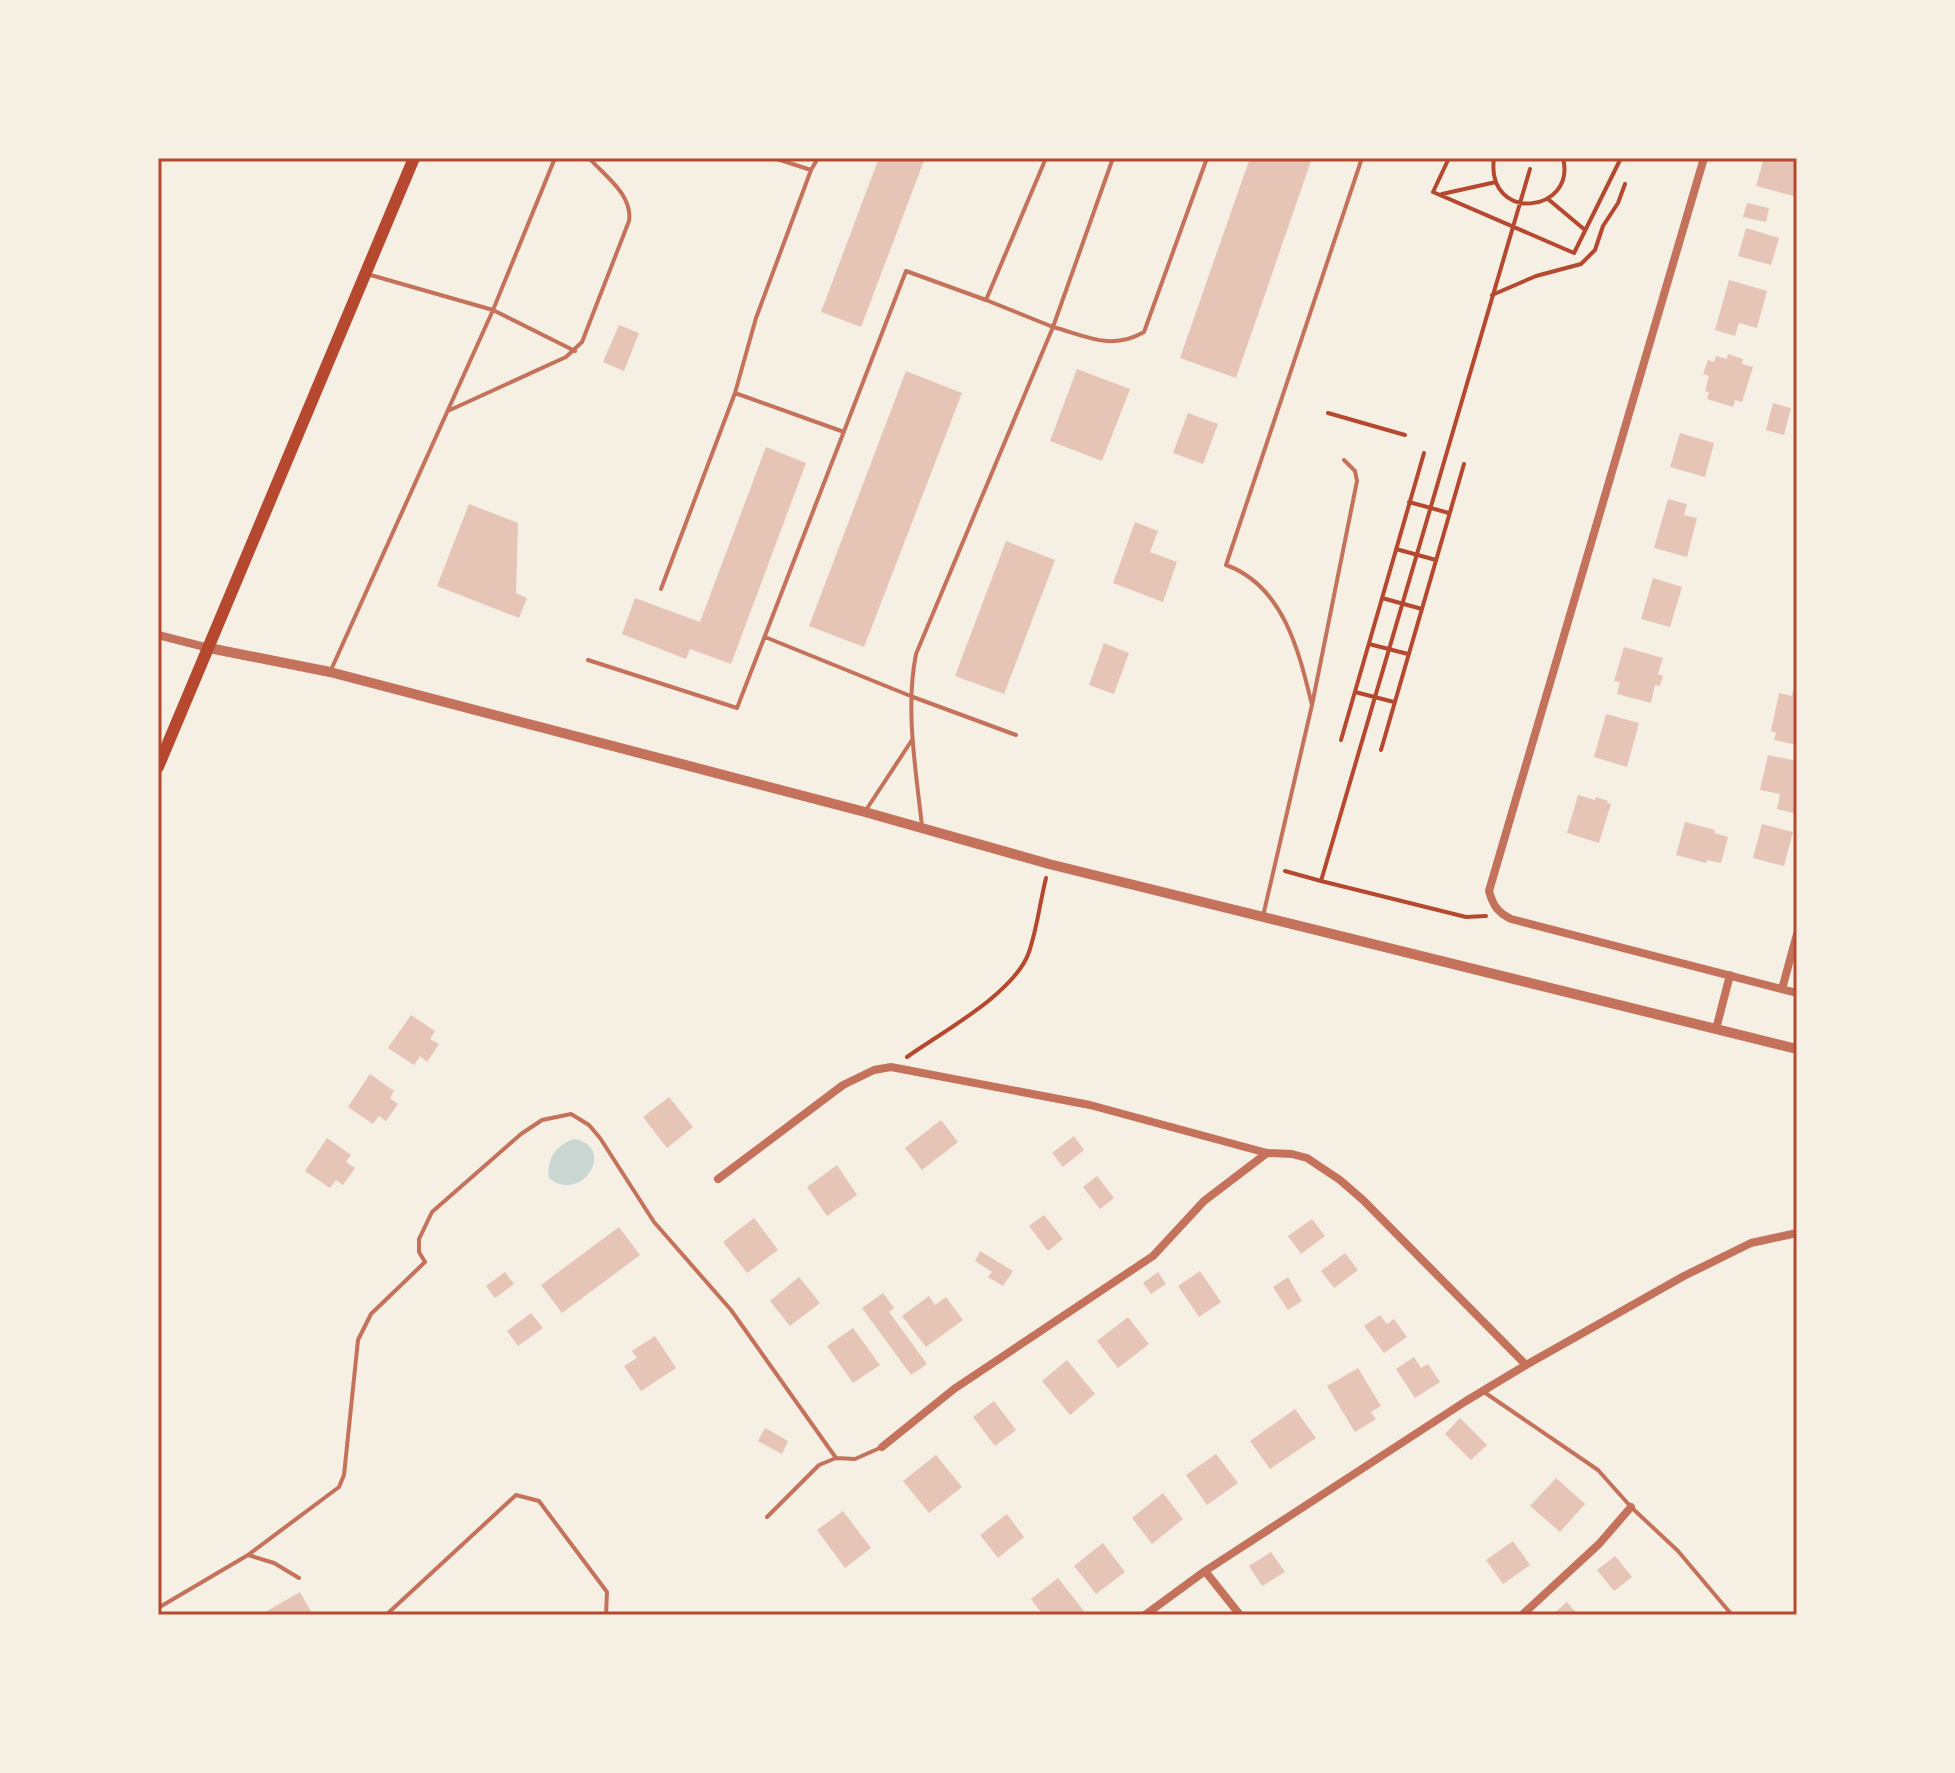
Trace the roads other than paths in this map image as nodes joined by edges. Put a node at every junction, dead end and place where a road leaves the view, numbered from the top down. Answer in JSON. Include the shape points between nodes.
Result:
{"nodes":[{"id":1,"x":414,"y":158,"type":"edge"},
{"id":2,"x":555,"y":158,"type":"edge"},
{"id":3,"x":589,"y":158,"type":"edge"},
{"id":4,"x":774,"y":158,"type":"edge"},
{"id":5,"x":818,"y":158,"type":"edge"},
{"id":6,"x":1046,"y":158,"type":"edge"},
{"id":7,"x":1113,"y":158,"type":"edge"},
{"id":8,"x":1207,"y":158,"type":"edge"},
{"id":9,"x":1362,"y":158,"type":"edge"},
{"id":10,"x":1704,"y":158,"type":"edge"},
{"id":11,"x":811,"y":170,"type":"junction"},
{"id":12,"x":364,"y":273,"type":"junction"},
{"id":13,"x":986,"y":300,"type":"junction"},
{"id":14,"x":493,"y":310,"type":"junction"},
{"id":15,"x":1053,"y":327,"type":"junction"},
{"id":16,"x":575,"y":351,"type":"junction"},
{"id":17,"x":735,"y":393,"type":"junction"},
{"id":18,"x":448,"y":411,"type":"junction"},
{"id":19,"x":844,"y":432,"type":"junction"},
{"id":20,"x":1344,"y":460,"type":"dead end"},
{"id":21,"x":661,"y":589,"type":"dead end"},
{"id":22,"x":158,"y":635,"type":"edge"},
{"id":23,"x":765,"y":636,"type":"junction"},
{"id":24,"x":209,"y":648,"type":"junction"},
{"id":25,"x":588,"y":660,"type":"dead end"},
{"id":26,"x":330,"y":672,"type":"junction"},
{"id":27,"x":913,"y":697,"type":"junction"},
{"id":28,"x":1312,"y":705,"type":"junction"},
{"id":29,"x":1016,"y":735,"type":"dead end"},
{"id":30,"x":913,"y":738,"type":"junction"},
{"id":31,"x":158,"y":767,"type":"edge"},
{"id":32,"x":865,"y":812,"type":"junction"},
{"id":33,"x":922,"y":828,"type":"junction"},
{"id":34,"x":1262,"y":918,"type":"junction"},
{"id":35,"x":1797,"y":934,"type":"edge"},
{"id":36,"x":1730,"y":975,"type":"junction"},
{"id":37,"x":1782,"y":989,"type":"junction"},
{"id":38,"x":1797,"y":993,"type":"edge"},
{"id":39,"x":1716,"y":1029,"type":"junction"},
{"id":40,"x":1797,"y":1049,"type":"edge"},
{"id":41,"x":1267,"y":1153,"type":"junction"},
{"id":42,"x":718,"y":1179,"type":"dead end"},
{"id":43,"x":1797,"y":1233,"type":"edge"},
{"id":44,"x":1526,"y":1365,"type":"junction"},
{"id":45,"x":1484,"y":1392,"type":"junction"},
{"id":46,"x":882,"y":1447,"type":"joint"},
{"id":47,"x":836,"y":1458,"type":"junction"},
{"id":48,"x":1631,"y":1507,"type":"junction"},
{"id":49,"x":767,"y":1517,"type":"dead end"},
{"id":50,"x":248,"y":1555,"type":"junction"},
{"id":51,"x":1205,"y":1571,"type":"junction"},
{"id":52,"x":299,"y":1578,"type":"dead end"},
{"id":53,"x":158,"y":1608,"type":"edge"},
{"id":54,"x":386,"y":1615,"type":"edge"},
{"id":55,"x":606,"y":1615,"type":"edge"},
{"id":56,"x":1145,"y":1615,"type":"edge"},
{"id":57,"x":1240,"y":1615,"type":"edge"},
{"id":58,"x":1522,"y":1615,"type":"edge"},
{"id":59,"x":1732,"y":1615,"type":"edge"}],
"edges":[{"from":1,"to":12,"type":"main road"},
{"from":2,"to":14,"type":"lane"},
{"from":3,"to":16,"type":"lane","via":[[631,210]]},
{"from":4,"to":11,"type":"lane"},
{"from":5,"to":11,"type":"lane"},
{"from":6,"to":13,"type":"lane"},
{"from":7,"to":15,"type":"lane"},
{"from":8,"to":15,"type":"lane","via":[[1144,332],[1113,344]]},
{"from":9,"to":28,"type":"lane","via":[[1226,565],[1271,597],[1296,643]]},
{"from":10,"to":36,"type":"street","via":[[1489,891],[1500,914],[1511,919]]},
{"from":11,"to":17,"type":"lane","via":[[756,318]]},
{"from":12,"to":14,"type":"lane"},
{"from":12,"to":24,"type":"main road"},
{"from":13,"to":15,"type":"lane"},
{"from":13,"to":19,"type":"lane","via":[[906,271]]},
{"from":14,"to":16,"type":"lane"},
{"from":14,"to":18,"type":"lane"},
{"from":15,"to":27,"type":"lane","via":[[916,654]]},
{"from":16,"to":18,"type":"lane"},
{"from":17,"to":19,"type":"lane"},
{"from":17,"to":21,"type":"lane"},
{"from":18,"to":26,"type":"lane"},
{"from":19,"to":23,"type":"lane"},
{"from":20,"to":28,"type":"lane","via":[[1357,481]]},
{"from":22,"to":24,"type":"street"},
{"from":23,"to":25,"type":"lane","via":[[737,708]]},
{"from":23,"to":27,"type":"lane"},
{"from":24,"to":26,"type":"street"},
{"from":24,"to":31,"type":"main road"},
{"from":26,"to":32,"type":"street"},
{"from":27,"to":29,"type":"lane"},
{"from":27,"to":30,"type":"lane"},
{"from":28,"to":34,"type":"lane"},
{"from":30,"to":32,"type":"lane"},
{"from":30,"to":33,"type":"lane"},
{"from":32,"to":33,"type":"street"},
{"from":33,"to":34,"type":"street"},
{"from":34,"to":39,"type":"street"},
{"from":35,"to":37,"type":"street"},
{"from":36,"to":37,"type":"street"},
{"from":36,"to":39,"type":"street"},
{"from":37,"to":38,"type":"street"},
{"from":39,"to":40,"type":"street"},
{"from":41,"to":42,"type":"street","via":[[1090,1105],[891,1067],[843,1085]]},
{"from":41,"to":44,"type":"street","via":[[1307,1158],[1340,1180]]},
{"from":41,"to":46,"type":"street","via":[[1204,1201],[1153,1256],[954,1389]]},
{"from":43,"to":44,"type":"street","via":[[1751,1243]]},
{"from":44,"to":45,"type":"street"},
{"from":45,"to":48,"type":"lane","via":[[1598,1470]]},
{"from":45,"to":51,"type":"street"},
{"from":46,"to":47,"type":"lane","via":[[855,1459]]},
{"from":47,"to":49,"type":"lane","via":[[819,1465]]},
{"from":47,"to":50,"type":"lane","via":[[731,1310],[654,1222],[589,1125],[571,1114],[556,1115],[521,1134],[432,1212],[419,1239],[425,1262],[371,1314],[358,1340],[339,1487]]},
{"from":48,"to":58,"type":"street"},
{"from":48,"to":59,"type":"lane","via":[[1678,1551]]},
{"from":50,"to":52,"type":"lane"},
{"from":50,"to":53,"type":"lane"},
{"from":51,"to":56,"type":"street"},
{"from":51,"to":57,"type":"street"},
{"from":54,"to":55,"type":"lane","via":[[516,1495],[539,1501],[607,1592]]}]}
